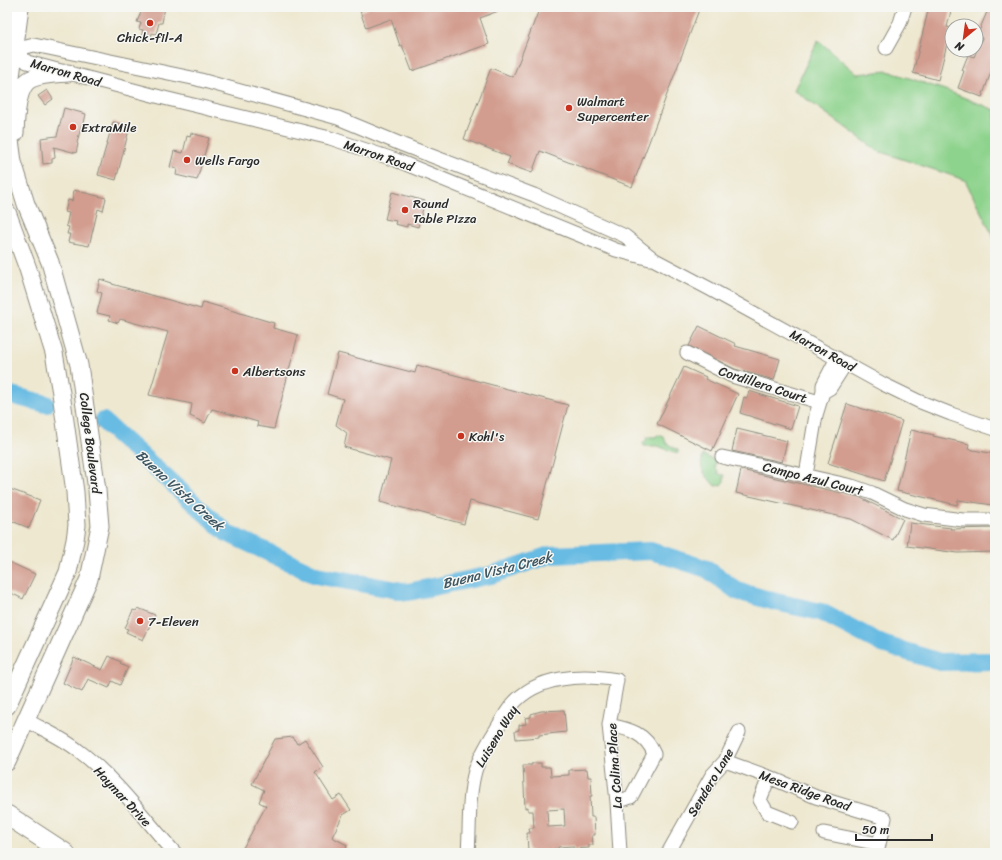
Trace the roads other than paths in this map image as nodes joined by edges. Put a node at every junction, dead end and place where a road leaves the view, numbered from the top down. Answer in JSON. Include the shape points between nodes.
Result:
{"nodes":[{"id":1,"x":20,"y":7,"type":"edge"},
{"id":2,"x":905,"y":7,"type":"edge"},
{"id":3,"x":886,"y":48,"type":"dead end"},
{"id":4,"x":11,"y":49,"type":"edge"},
{"id":5,"x":68,"y":73,"type":"junction"},
{"id":6,"x":7,"y":108,"type":"edge"},
{"id":7,"x":7,"y":116,"type":"edge"},
{"id":8,"x":16,"y":171,"type":"junction"},
{"id":9,"x":7,"y":212,"type":"edge"},
{"id":10,"x":655,"y":260,"type":"junction"},
{"id":11,"x":34,"y":286,"type":"junction"},
{"id":12,"x":687,"y":354,"type":"dead end"},
{"id":13,"x":842,"y":361,"type":"junction"},
{"id":14,"x":79,"y":365,"type":"junction"},
{"id":15,"x":821,"y":397,"type":"junction"},
{"id":16,"x":995,"y":429,"type":"edge"},
{"id":17,"x":722,"y":457,"type":"dead end"},
{"id":18,"x":806,"y":475,"type":"junction"},
{"id":19,"x":995,"y":520,"type":"edge"},
{"id":20,"x":75,"y":540,"type":"junction"},
{"id":21,"x":92,"y":567,"type":"junction"},
{"id":22,"x":68,"y":572,"type":"junction"},
{"id":23,"x":81,"y":600,"type":"junction"},
{"id":24,"x":617,"y":680,"type":"joint"},
{"id":25,"x":7,"y":706,"type":"edge"},
{"id":26,"x":7,"y":716,"type":"edge"},
{"id":27,"x":26,"y":720,"type":"junction"},
{"id":28,"x":609,"y":725,"type":"junction"},
{"id":29,"x":739,"y":732,"type":"dead end"},
{"id":30,"x":725,"y":761,"type":"junction"},
{"id":31,"x":7,"y":762,"type":"edge"},
{"id":32,"x":769,"y":777,"type":"junction"},
{"id":33,"x":617,"y":802,"type":"junction"},
{"id":34,"x":7,"y":815,"type":"edge"},
{"id":35,"x":792,"y":822,"type":"dead end"},
{"id":36,"x":824,"y":833,"type":"dead end"},
{"id":37,"x":878,"y":849,"type":"edge"},
{"id":38,"x":65,"y":853,"type":"edge"},
{"id":39,"x":174,"y":853,"type":"edge"},
{"id":40,"x":468,"y":853,"type":"edge"},
{"id":41,"x":620,"y":853,"type":"edge"},
{"id":42,"x":668,"y":853,"type":"edge"}],
"edges":[{"from":1,"to":4,"type":"main road"},
{"from":2,"to":3,"type":"street","via":[[900,23]]},
{"from":4,"to":5,"type":"street","name":"Marron Road","via":[[27,62]]},
{"from":4,"to":6,"type":"main road"},
{"from":4,"to":10,"type":"street","name":"Marron Road","via":[[34,45],[168,72],[338,118],[541,198],[625,236]]},
{"from":5,"to":8,"type":"main road","via":[[31,79],[23,86],[18,98],[15,132]]},
{"from":5,"to":10,"type":"street","name":"Marron Road","via":[[330,138],[396,160],[616,250]]},
{"from":7,"to":8,"type":"main road","name":"College Boulevard"},
{"from":8,"to":14,"type":"main road","name":"College Boulevard","via":[[26,204],[50,262]]},
{"from":9,"to":11,"type":"main road","name":"College Boulevard"},
{"from":10,"to":13,"type":"street","name":"Marron Road"},
{"from":11,"to":14,"type":"main road","via":[[39,285],[45,290],[66,358]]},
{"from":11,"to":20,"type":"main road","name":"College Boulevard","via":[[54,353],[61,393],[75,492]]},
{"from":12,"to":15,"type":"street","name":"Cordillera Court","via":[[732,376]]},
{"from":13,"to":15,"type":"street","via":[[827,375]]},
{"from":13,"to":16,"type":"street","name":"Marron Road","via":[[918,401]]},
{"from":14,"to":21,"type":"main road","name":"College Boulevard","via":[[100,526]]},
{"from":15,"to":18,"type":"street"},
{"from":17,"to":18,"type":"street","name":"Campo Azul Court"},
{"from":18,"to":19,"type":"street","name":"Campo Azul Court","via":[[872,493],[905,510],[963,520]]},
{"from":20,"to":21,"type":"main road","via":[[80,542],[86,562]]},
{"from":20,"to":22,"type":"main road","name":"College Boulevard"},
{"from":21,"to":23,"type":"main road","name":"College Boulevard"},
{"from":22,"to":23,"type":"main road","via":[[71,588]]},
{"from":22,"to":25,"type":"main road","name":"College Boulevard"},
{"from":23,"to":27,"type":"main road","name":"College Boulevard"},
{"from":24,"to":28,"type":"street","name":"La Colina Place"},
{"from":24,"to":40,"type":"street","name":"Luiseno Way","via":[[573,677],[551,681],[527,691],[512,705],[475,770],[471,790]]},
{"from":25,"to":27,"type":"main road"},
{"from":26,"to":27,"type":"main road"},
{"from":27,"to":31,"type":"main road","name":"College Boulevard"},
{"from":27,"to":39,"type":"street","name":"Haymar Drive","via":[[78,750],[108,776]]},
{"from":28,"to":33,"type":"street","name":"La Colina Place"},
{"from":28,"to":33,"type":"street","via":[[637,733],[650,744],[654,754],[631,797]]},
{"from":29,"to":30,"type":"street","name":"Sendero Lane"},
{"from":30,"to":32,"type":"street","name":"Mesa Ridge Road"},
{"from":30,"to":42,"type":"street","name":"Sendero Lane","via":[[712,775]]},
{"from":32,"to":35,"type":"street","via":[[760,800],[767,812]]},
{"from":32,"to":37,"type":"street","name":"Mesa Ridge Road","via":[[816,797],[885,818]]},
{"from":33,"to":41,"type":"street","name":"La Colina Place"},
{"from":34,"to":38,"type":"highway"},
{"from":36,"to":37,"type":"street"}]}
